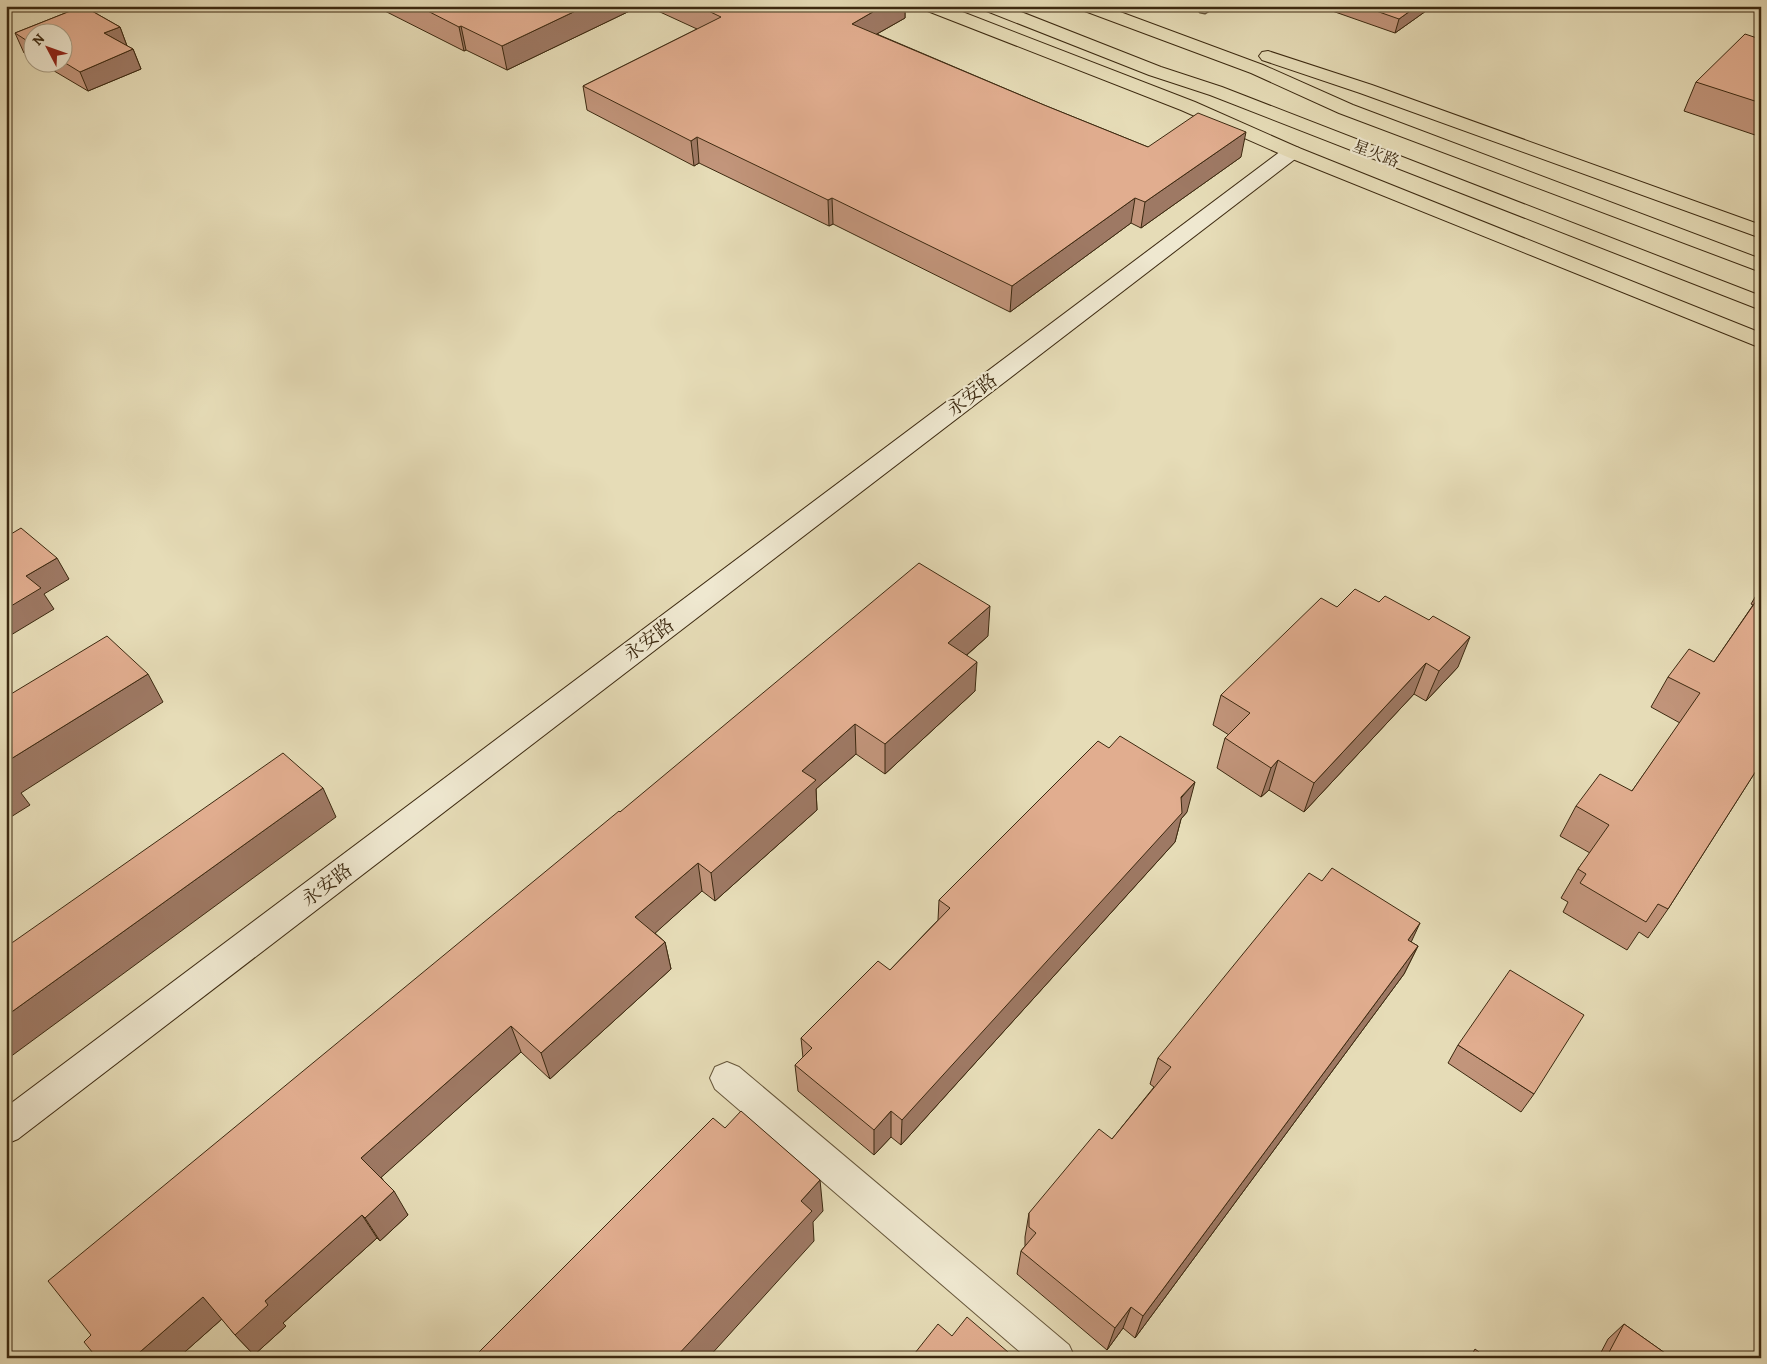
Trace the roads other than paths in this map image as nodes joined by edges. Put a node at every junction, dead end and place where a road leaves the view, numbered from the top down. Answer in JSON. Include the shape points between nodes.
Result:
{"nodes":[{"id":1,"x":930,"y":6,"type":"edge"},
{"id":2,"x":990,"y":6,"type":"edge"},
{"id":3,"x":1088,"y":6,"type":"edge"},
{"id":4,"x":1131,"y":6,"type":"edge"},
{"id":5,"x":1160,"y":34,"type":"junction"},
{"id":6,"x":1295,"y":66,"type":"junction"},
{"id":7,"x":1103,"y":72,"type":"junction"},
{"id":8,"x":1216,"y":91,"type":"junction"},
{"id":9,"x":1292,"y":152,"type":"junction"},
{"id":10,"x":1761,"y":232,"type":"edge"},
{"id":11,"x":1761,"y":266,"type":"edge"},
{"id":12,"x":1761,"y":304,"type":"edge"},
{"id":13,"x":1761,"y":342,"type":"edge"},
{"id":14,"x":726,"y":1078,"type":"dead end"},
{"id":15,"x":6,"y":1128,"type":"edge"},
{"id":16,"x":1056,"y":1358,"type":"edge"}],
"edges":[{"from":1,"to":7,"type":"main road"},
{"from":2,"to":8,"type":"main road","name":"星火路","via":[[1155,71]]},
{"from":3,"to":5,"type":"main road","name":"星火路"},
{"from":4,"to":6,"type":"main road"},
{"from":5,"to":6,"type":"main road"},
{"from":5,"to":11,"type":"main road","name":"星火路","via":[[1257,69],[1346,109]]},
{"from":6,"to":10,"type":"main road"},
{"from":7,"to":8,"type":"main road"},
{"from":7,"to":9,"type":"main road"},
{"from":8,"to":12,"type":"main road","name":"星火路"},
{"from":9,"to":13,"type":"main road"},
{"from":9,"to":15,"type":"street","name":"永安路"},
{"from":14,"to":16,"type":"street"}]}
